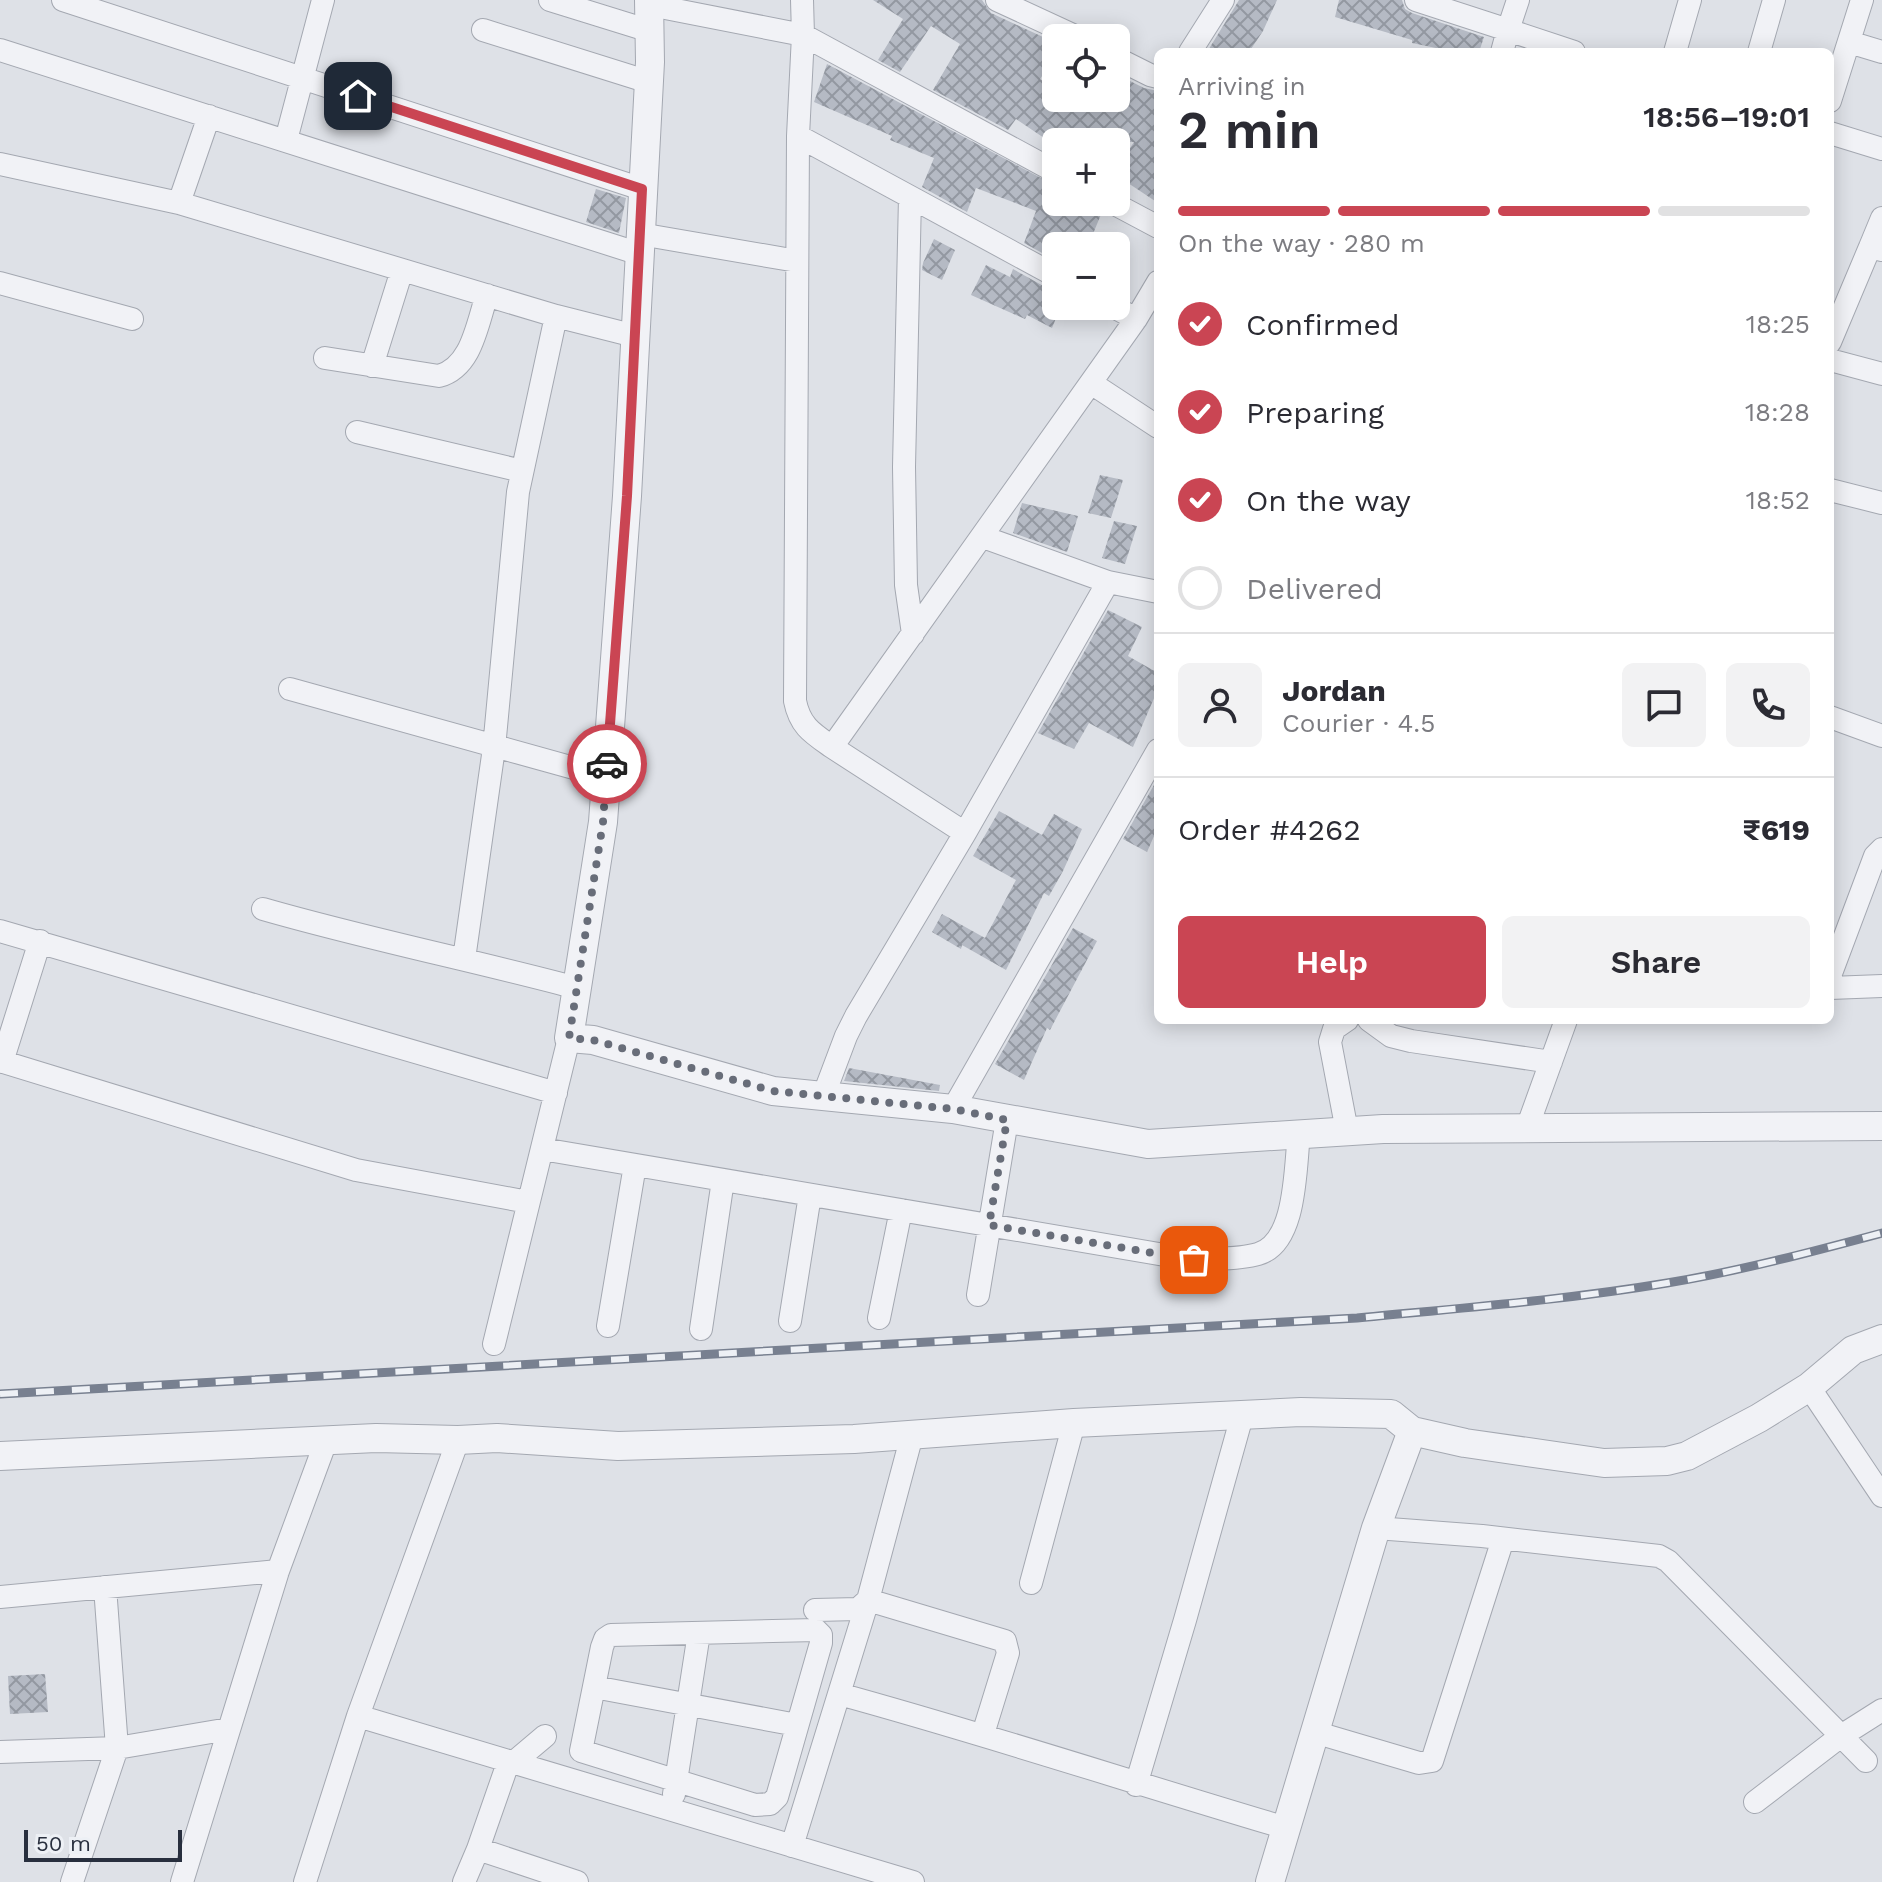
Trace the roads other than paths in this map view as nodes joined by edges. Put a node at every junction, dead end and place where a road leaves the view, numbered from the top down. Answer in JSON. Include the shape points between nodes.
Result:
{"nodes":[{"id":1,"x":323,"y":0,"type":"edge"},
{"id":2,"x":550,"y":0,"type":"edge"},
{"id":3,"x":802,"y":0,"type":"edge"},
{"id":4,"x":997,"y":0,"type":"edge"},
{"id":5,"x":1223,"y":0,"type":"edge"},
{"id":6,"x":1518,"y":0,"type":"edge"},
{"id":7,"x":1690,"y":0,"type":"edge"},
{"id":8,"x":1774,"y":0,"type":"edge"},
{"id":9,"x":1862,"y":0,"type":"edge"},
{"id":10,"x":75,"y":2,"type":"edge"},
{"id":11,"x":1427,"y":2,"type":"edge"},
{"id":12,"x":650,"y":12,"type":"edge"},
{"id":13,"x":1049,"y":24,"type":"edge"},
{"id":14,"x":483,"y":30,"type":"dead end"},
{"id":15,"x":1508,"y":30,"type":"junction"},
{"id":16,"x":803,"y":35,"type":"junction"},
{"id":17,"x":1849,"y":42,"type":"junction"},
{"id":18,"x":1193,"y":48,"type":"edge"},
{"id":19,"x":1503,"y":48,"type":"edge"},
{"id":20,"x":1562,"y":48,"type":"edge"},
{"id":21,"x":1676,"y":48,"type":"edge"},
{"id":22,"x":1760,"y":48,"type":"edge"},
{"id":23,"x":0,"y":50,"type":"edge"},
{"id":24,"x":1882,"y":52,"type":"edge"},
{"id":25,"x":1130,"y":65,"type":"edge"},
{"id":26,"x":1154,"y":76,"type":"edge"},
{"id":27,"x":301,"y":78,"type":"junction"},
{"id":28,"x":649,"y":82,"type":"junction"},
{"id":29,"x":1834,"y":89,"type":"edge"},
{"id":30,"x":209,"y":116,"type":"junction"},
{"id":31,"x":1834,"y":134,"type":"edge"},
{"id":32,"x":798,"y":136,"type":"junction"},
{"id":33,"x":286,"y":140,"type":"junction"},
{"id":34,"x":1882,"y":149,"type":"edge"},
{"id":35,"x":0,"y":164,"type":"edge"},
{"id":36,"x":1042,"y":164,"type":"edge"},
{"id":37,"x":642,"y":189,"type":"junction"},
{"id":38,"x":910,"y":197,"type":"junction"},
{"id":39,"x":179,"y":203,"type":"junction"},
{"id":40,"x":1130,"y":212,"type":"edge"},
{"id":41,"x":1882,"y":218,"type":"edge"},
{"id":42,"x":1154,"y":225,"type":"edge"},
{"id":43,"x":640,"y":244,"type":"junction"},
{"id":44,"x":1876,"y":248,"type":"edge"},
{"id":45,"x":797,"y":261,"type":"junction"},
{"id":46,"x":1042,"y":268,"type":"edge"},
{"id":47,"x":402,"y":270,"type":"junction"},
{"id":48,"x":0,"y":283,"type":"edge"},
{"id":49,"x":1154,"y":289,"type":"edge"},
{"id":50,"x":487,"y":295,"type":"junction"},
{"id":51,"x":556,"y":316,"type":"junction"},
{"id":52,"x":1130,"y":316,"type":"edge"},
{"id":53,"x":132,"y":319,"type":"dead end"},
{"id":54,"x":1136,"y":319,"type":"junction"},
{"id":55,"x":1834,"y":334,"type":"edge"},
{"id":56,"x":635,"y":336,"type":"junction"},
{"id":57,"x":325,"y":358,"type":"dead end"},
{"id":58,"x":1834,"y":361,"type":"edge"},
{"id":59,"x":372,"y":366,"type":"junction"},
{"id":60,"x":1882,"y":374,"type":"edge"},
{"id":61,"x":1091,"y":383,"type":"junction"},
{"id":62,"x":1154,"y":424,"type":"edge"},
{"id":63,"x":357,"y":432,"type":"dead end"},
{"id":64,"x":522,"y":471,"type":"junction"},
{"id":65,"x":1834,"y":491,"type":"edge"},
{"id":66,"x":1882,"y":503,"type":"edge"},
{"id":67,"x":983,"y":537,"type":"junction"},
{"id":68,"x":1108,"y":582,"type":"junction"},
{"id":69,"x":1154,"y":591,"type":"edge"},
{"id":70,"x":913,"y":634,"type":"junction"},
{"id":71,"x":290,"y":689,"type":"dead end"},
{"id":72,"x":1834,"y":718,"type":"edge"},
{"id":73,"x":1882,"y":736,"type":"edge"},
{"id":74,"x":832,"y":747,"type":"junction"},
{"id":75,"x":494,"y":748,"type":"junction"},
{"id":76,"x":1154,"y":757,"type":"edge"},
{"id":77,"x":606,"y":777,"type":"junction"},
{"id":78,"x":965,"y":833,"type":"junction"},
{"id":79,"x":1882,"y":849,"type":"edge"},
{"id":80,"x":263,"y":909,"type":"dead end"},
{"id":81,"x":0,"y":931,"type":"edge"},
{"id":82,"x":40,"y":941,"type":"junction"},
{"id":83,"x":464,"y":959,"type":"junction"},
{"id":84,"x":1834,"y":965,"type":"edge"},
{"id":85,"x":1882,"y":986,"type":"edge"},
{"id":86,"x":577,"y":988,"type":"junction"},
{"id":87,"x":1834,"y":988,"type":"edge"},
{"id":88,"x":1341,"y":1024,"type":"edge"},
{"id":89,"x":1374,"y":1024,"type":"edge"},
{"id":90,"x":1565,"y":1024,"type":"edge"},
{"id":91,"x":569,"y":1038,"type":"junction"},
{"id":92,"x":1,"y":1061,"type":"edge"},
{"id":93,"x":1551,"y":1062,"type":"junction"},
{"id":94,"x":556,"y":1093,"type":"junction"},
{"id":95,"x":823,"y":1097,"type":"junction"},
{"id":96,"x":953,"y":1109,"type":"junction"},
{"id":97,"x":1007,"y":1120,"type":"junction"},
{"id":98,"x":1882,"y":1126,"type":"edge"},
{"id":99,"x":1527,"y":1128,"type":"junction"},
{"id":100,"x":1347,"y":1131,"type":"junction"},
{"id":101,"x":1299,"y":1134,"type":"junction"},
{"id":102,"x":542,"y":1149,"type":"junction"},
{"id":103,"x":635,"y":1165,"type":"junction"},
{"id":104,"x":723,"y":1180,"type":"junction"},
{"id":105,"x":810,"y":1195,"type":"junction"},
{"id":106,"x":528,"y":1202,"type":"junction"},
{"id":107,"x":901,"y":1210,"type":"junction"},
{"id":108,"x":989,"y":1225,"type":"junction"},
{"id":109,"x":978,"y":1295,"type":"dead end"},
{"id":110,"x":879,"y":1318,"type":"dead end"},
{"id":111,"x":790,"y":1321,"type":"dead end"},
{"id":112,"x":608,"y":1326,"type":"dead end"},
{"id":113,"x":701,"y":1329,"type":"dead end"},
{"id":114,"x":1882,"y":1339,"type":"edge"},
{"id":115,"x":494,"y":1344,"type":"dead end"},
{"id":116,"x":1809,"y":1387,"type":"junction"},
{"id":117,"x":1242,"y":1416,"type":"junction"},
{"id":118,"x":1074,"y":1423,"type":"junction"},
{"id":119,"x":1412,"y":1431,"type":"junction"},
{"id":120,"x":912,"y":1435,"type":"junction"},
{"id":121,"x":458,"y":1440,"type":"junction"},
{"id":122,"x":326,"y":1441,"type":"junction"},
{"id":123,"x":0,"y":1456,"type":"edge"},
{"id":124,"x":1882,"y":1496,"type":"edge"},
{"id":125,"x":1376,"y":1528,"type":"junction"},
{"id":126,"x":1503,"y":1539,"type":"junction"},
{"id":127,"x":278,"y":1571,"type":"junction"},
{"id":128,"x":1031,"y":1583,"type":"dead end"},
{"id":129,"x":105,"y":1587,"type":"junction"},
{"id":130,"x":0,"y":1597,"type":"edge"},
{"id":131,"x":868,"y":1600,"type":"junction"},
{"id":132,"x":815,"y":1610,"type":"dead end"},
{"id":133,"x":699,"y":1633,"type":"junction"},
{"id":134,"x":594,"y":1687,"type":"junction"},
{"id":135,"x":839,"y":1694,"type":"junction"},
{"id":136,"x":688,"y":1703,"type":"junction"},
{"id":137,"x":1882,"y":1710,"type":"edge"},
{"id":138,"x":358,"y":1716,"type":"junction"},
{"id":139,"x":797,"y":1725,"type":"junction"},
{"id":140,"x":229,"y":1729,"type":"junction"},
{"id":141,"x":1314,"y":1732,"type":"junction"},
{"id":142,"x":983,"y":1734,"type":"junction"},
{"id":143,"x":545,"y":1736,"type":"dead end"},
{"id":144,"x":1841,"y":1736,"type":"junction"},
{"id":145,"x":117,"y":1748,"type":"junction"},
{"id":146,"x":0,"y":1752,"type":"edge"},
{"id":147,"x":1866,"y":1761,"type":"dead end"},
{"id":148,"x":508,"y":1763,"type":"junction"},
{"id":149,"x":676,"y":1782,"type":"junction"},
{"id":150,"x":1136,"y":1785,"type":"junction"},
{"id":151,"x":1755,"y":1802,"type":"dead end"},
{"id":152,"x":671,"y":1810,"type":"junction"},
{"id":153,"x":1286,"y":1828,"type":"junction"},
{"id":154,"x":792,"y":1846,"type":"junction"},
{"id":155,"x":478,"y":1849,"type":"junction"},
{"id":156,"x":72,"y":1882,"type":"edge"},
{"id":157,"x":182,"y":1882,"type":"edge"},
{"id":158,"x":305,"y":1882,"type":"edge"},
{"id":159,"x":464,"y":1882,"type":"edge"},
{"id":160,"x":577,"y":1882,"type":"edge"},
{"id":161,"x":913,"y":1882,"type":"edge"},
{"id":162,"x":1270,"y":1882,"type":"edge"}],
"edges":[{"from":1,"to":27,"type":"street"},
{"from":2,"to":12,"type":"street"},
{"from":3,"to":16,"type":"street"},
{"from":4,"to":13,"type":"street"},
{"from":5,"to":18,"type":"street"},
{"from":6,"to":15,"type":"street"},
{"from":7,"to":21,"type":"street"},
{"from":8,"to":22,"type":"street"},
{"from":9,"to":17,"type":"street"},
{"from":10,"to":27,"type":"street"},
{"from":11,"to":15,"type":"street"},
{"from":12,"to":16,"type":"street"},
{"from":12,"to":28,"type":"street"},
{"from":14,"to":28,"type":"street"},
{"from":15,"to":19,"type":"street"},
{"from":15,"to":20,"type":"street"},
{"from":16,"to":32,"type":"street"},
{"from":16,"to":36,"type":"street"},
{"from":17,"to":24,"type":"street"},
{"from":17,"to":29,"type":"street"},
{"from":23,"to":30,"type":"street"},
{"from":25,"to":26,"type":"street"},
{"from":27,"to":33,"type":"street"},
{"from":27,"to":37,"type":"street"},
{"from":28,"to":37,"type":"street"},
{"from":30,"to":33,"type":"street"},
{"from":30,"to":39,"type":"street"},
{"from":31,"to":34,"type":"street"},
{"from":32,"to":38,"type":"street"},
{"from":32,"to":45,"type":"street"},
{"from":33,"to":43,"type":"street"},
{"from":35,"to":39,"type":"street"},
{"from":37,"to":43,"type":"street"},
{"from":38,"to":46,"type":"street"},
{"from":38,"to":70,"type":"street","via":[[904,467],[906,585]]},
{"from":39,"to":47,"type":"street"},
{"from":40,"to":42,"type":"street"},
{"from":41,"to":44,"type":"street"},
{"from":43,"to":45,"type":"street"},
{"from":43,"to":56,"type":"street"},
{"from":44,"to":55,"type":"street"},
{"from":45,"to":74,"type":"street","via":[[795,701],[806,730]]},
{"from":47,"to":50,"type":"street"},
{"from":47,"to":59,"type":"street"},
{"from":48,"to":53,"type":"street"},
{"from":49,"to":54,"type":"street"},
{"from":50,"to":51,"type":"street"},
{"from":50,"to":59,"type":"street","via":[[464,360],[455,370],[439,376]]},
{"from":51,"to":56,"type":"street"},
{"from":51,"to":64,"type":"street"},
{"from":52,"to":54,"type":"street"},
{"from":54,"to":61,"type":"street"},
{"from":56,"to":77,"type":"street"},
{"from":57,"to":59,"type":"street"},
{"from":58,"to":60,"type":"street"},
{"from":61,"to":62,"type":"street"},
{"from":61,"to":67,"type":"street"},
{"from":63,"to":64,"type":"street"},
{"from":64,"to":75,"type":"street"},
{"from":65,"to":66,"type":"street"},
{"from":67,"to":68,"type":"street"},
{"from":67,"to":70,"type":"street"},
{"from":68,"to":69,"type":"street"},
{"from":68,"to":78,"type":"street"},
{"from":70,"to":74,"type":"street"},
{"from":71,"to":75,"type":"street"},
{"from":72,"to":73,"type":"street"},
{"from":74,"to":78,"type":"street"},
{"from":75,"to":77,"type":"street"},
{"from":75,"to":83,"type":"street"},
{"from":76,"to":96,"type":"street"},
{"from":77,"to":86,"type":"street"},
{"from":78,"to":95,"type":"street","via":[[856,1016]]},
{"from":79,"to":84,"type":"street"},
{"from":80,"to":83,"type":"street"},
{"from":81,"to":82,"type":"street"},
{"from":82,"to":92,"type":"street"},
{"from":82,"to":94,"type":"street"},
{"from":83,"to":86,"type":"street"},
{"from":85,"to":87,"type":"street"},
{"from":86,"to":91,"type":"street"},
{"from":88,"to":100,"type":"street","via":[[1330,1042]]},
{"from":89,"to":93,"type":"street","via":[[1411,1041]]},
{"from":90,"to":93,"type":"street"},
{"from":91,"to":94,"type":"street"},
{"from":91,"to":95,"type":"street","via":[[593,1040],[773,1091]]},
{"from":92,"to":106,"type":"street","via":[[356,1170]]},
{"from":93,"to":99,"type":"street"},
{"from":94,"to":102,"type":"street"},
{"from":95,"to":96,"type":"street"},
{"from":96,"to":97,"type":"street"},
{"from":97,"to":101,"type":"street","via":[[1148,1144]]},
{"from":97,"to":108,"type":"street"},
{"from":98,"to":99,"type":"street"},
{"from":99,"to":100,"type":"street"},
{"from":100,"to":101,"type":"street"},
{"from":101,"to":108,"type":"street","via":[[1290,1216],[1271,1247],[1258,1254],[1194,1260]]},
{"from":102,"to":103,"type":"street"},
{"from":102,"to":106,"type":"street"},
{"from":103,"to":104,"type":"street"},
{"from":103,"to":112,"type":"street"},
{"from":104,"to":105,"type":"street"},
{"from":104,"to":113,"type":"street"},
{"from":105,"to":107,"type":"street"},
{"from":105,"to":111,"type":"street"},
{"from":106,"to":115,"type":"street"},
{"from":107,"to":108,"type":"street"},
{"from":107,"to":110,"type":"street"},
{"from":108,"to":109,"type":"street"},
{"from":114,"to":116,"type":"street","via":[[1853,1350]]},
{"from":116,"to":119,"type":"street","via":[[1687,1456],[1646,1463],[1604,1463]]},
{"from":116,"to":124,"type":"street"},
{"from":117,"to":118,"type":"street"},
{"from":117,"to":119,"type":"street","via":[[1391,1414]]},
{"from":117,"to":150,"type":"street"},
{"from":118,"to":120,"type":"street"},
{"from":118,"to":128,"type":"street"},
{"from":119,"to":125,"type":"street"},
{"from":120,"to":121,"type":"street","via":[[618,1446]]},
{"from":120,"to":131,"type":"street"},
{"from":121,"to":122,"type":"street"},
{"from":121,"to":138,"type":"street"},
{"from":122,"to":123,"type":"street"},
{"from":122,"to":127,"type":"street"},
{"from":125,"to":126,"type":"street"},
{"from":125,"to":141,"type":"street"},
{"from":126,"to":141,"type":"street","via":[[1432,1761],[1419,1763]]},
{"from":126,"to":144,"type":"street","via":[[1649,1554],[1668,1561]]},
{"from":127,"to":129,"type":"street"},
{"from":127,"to":140,"type":"street"},
{"from":129,"to":130,"type":"street"},
{"from":129,"to":145,"type":"street"},
{"from":131,"to":132,"type":"street","via":[[858,1609]]},
{"from":131,"to":135,"type":"street"},
{"from":131,"to":142,"type":"street","via":[[1005,1641],[1008,1653]]},
{"from":133,"to":134,"type":"street","via":[[611,1635],[602,1647]]},
{"from":133,"to":136,"type":"street"},
{"from":133,"to":139,"type":"street","via":[[816,1630],[821,1643]]},
{"from":134,"to":136,"type":"street"},
{"from":134,"to":149,"type":"street","via":[[581,1751]]},
{"from":135,"to":142,"type":"street"},
{"from":135,"to":154,"type":"street"},
{"from":136,"to":139,"type":"street"},
{"from":136,"to":149,"type":"street"},
{"from":137,"to":144,"type":"street"},
{"from":138,"to":148,"type":"street"},
{"from":138,"to":158,"type":"street"},
{"from":139,"to":149,"type":"street","via":[[777,1797],[770,1804],[755,1805]]},
{"from":140,"to":145,"type":"street"},
{"from":140,"to":157,"type":"street"},
{"from":141,"to":153,"type":"street"},
{"from":142,"to":150,"type":"street"},
{"from":143,"to":148,"type":"street"},
{"from":144,"to":147,"type":"street"},
{"from":144,"to":151,"type":"street"},
{"from":145,"to":146,"type":"street"},
{"from":145,"to":156,"type":"street"},
{"from":148,"to":152,"type":"street"},
{"from":148,"to":155,"type":"street"},
{"from":149,"to":152,"type":"street"},
{"from":150,"to":153,"type":"street"},
{"from":152,"to":154,"type":"street"},
{"from":153,"to":162,"type":"street"},
{"from":154,"to":161,"type":"street"},
{"from":155,"to":159,"type":"street"},
{"from":155,"to":160,"type":"street"}]}
